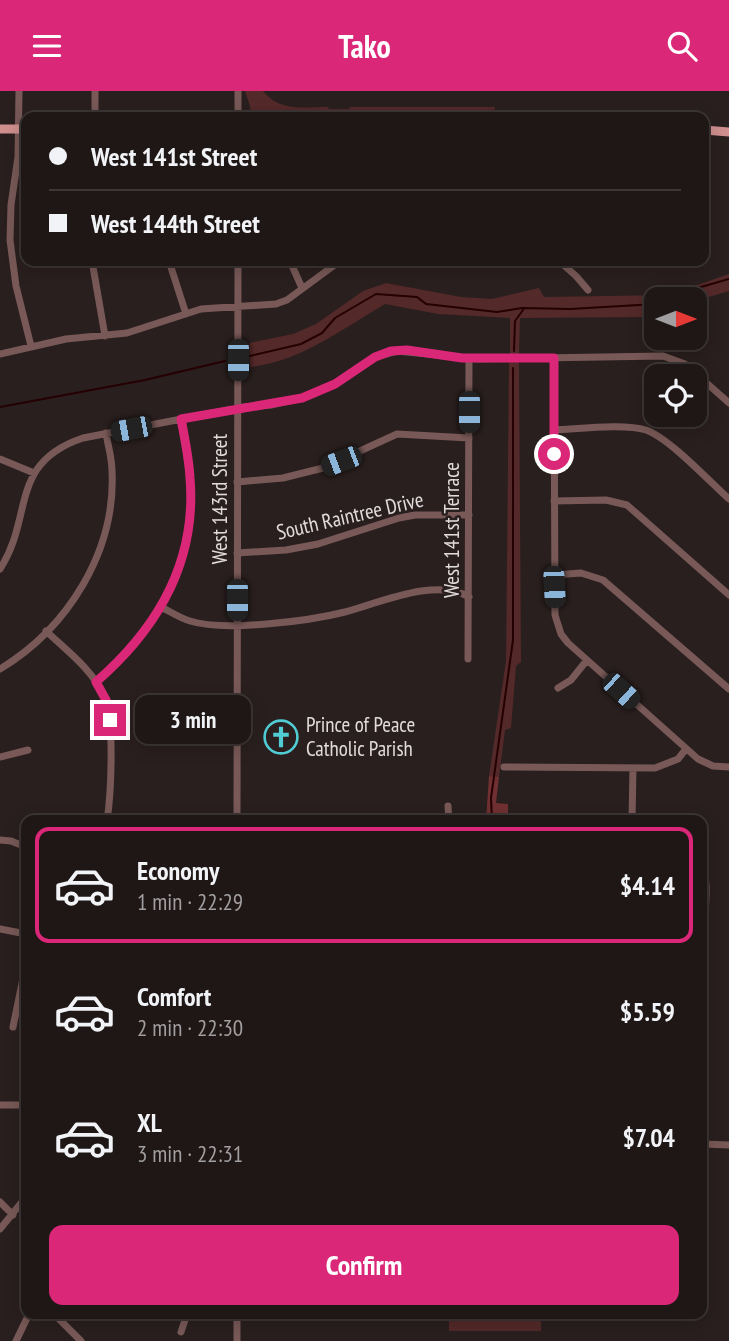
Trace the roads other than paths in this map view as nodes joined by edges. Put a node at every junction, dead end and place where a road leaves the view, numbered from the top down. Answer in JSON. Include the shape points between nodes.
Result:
{"nodes":[{"id":1,"x":19,"y":91,"type":"edge"},
{"id":2,"x":95,"y":91,"type":"edge"},
{"id":3,"x":238,"y":91,"type":"edge"},
{"id":4,"x":95,"y":112,"type":"edge"},
{"id":5,"x":238,"y":112,"type":"edge"},
{"id":6,"x":21,"y":116,"type":"edge"},
{"id":7,"x":0,"y":129,"type":"edge"},
{"id":8,"x":21,"y":129,"type":"edge"},
{"id":9,"x":729,"y":129,"type":"edge"},
{"id":10,"x":709,"y":130,"type":"edge"},
{"id":11,"x":21,"y":138,"type":"edge"},
{"id":12,"x":93,"y":266,"type":"edge"},
{"id":13,"x":171,"y":266,"type":"edge"},
{"id":14,"x":238,"y":266,"type":"edge"},
{"id":15,"x":292,"y":266,"type":"edge"},
{"id":16,"x":333,"y":266,"type":"edge"},
{"id":17,"x":565,"y":266,"type":"edge"},
{"id":18,"x":302,"y":288,"type":"junction"},
{"id":19,"x":587,"y":290,"type":"dead end"},
{"id":20,"x":238,"y":307,"type":"junction"},
{"id":21,"x":186,"y":314,"type":"junction"},
{"id":22,"x":105,"y":336,"type":"junction"},
{"id":23,"x":31,"y":346,"type":"junction"},
{"id":24,"x":0,"y":354,"type":"edge"},
{"id":25,"x":469,"y":358,"type":"junction"},
{"id":26,"x":554,"y":358,"type":"junction"},
{"id":27,"x":729,"y":403,"type":"edge"},
{"id":28,"x":237,"y":409,"type":"junction"},
{"id":29,"x":181,"y":419,"type":"junction"},
{"id":30,"x":554,"y":430,"type":"junction"},
{"id":31,"x":106,"y":433,"type":"junction"},
{"id":32,"x":470,"y":438,"type":"junction"},
{"id":33,"x":0,"y":459,"type":"edge"},
{"id":34,"x":34,"y":473,"type":"junction"},
{"id":35,"x":237,"y":482,"type":"junction"},
{"id":36,"x":729,"y":499,"type":"edge"},
{"id":37,"x":554,"y":501,"type":"junction"},
{"id":38,"x":469,"y":515,"type":"junction"},
{"id":39,"x":237,"y":553,"type":"junction"},
{"id":40,"x":0,"y":569,"type":"edge"},
{"id":41,"x":554,"y":575,"type":"junction"},
{"id":42,"x":729,"y":595,"type":"edge"},
{"id":43,"x":469,"y":597,"type":"junction"},
{"id":44,"x":161,"y":607,"type":"junction"},
{"id":45,"x":237,"y":624,"type":"junction"},
{"id":46,"x":46,"y":631,"type":"junction"},
{"id":47,"x":468,"y":659,"type":"dead end"},
{"id":48,"x":587,"y":660,"type":"junction"},
{"id":49,"x":0,"y":669,"type":"edge"},
{"id":50,"x":96,"y":682,"type":"junction"},
{"id":51,"x":558,"y":688,"type":"dead end"},
{"id":52,"x":729,"y":689,"type":"edge"},
{"id":53,"x":686,"y":749,"type":"junction"},
{"id":54,"x":28,"y":750,"type":"dead end"},
{"id":55,"x":0,"y":757,"type":"edge"},
{"id":56,"x":504,"y":767,"type":"dead end"},
{"id":57,"x":729,"y":767,"type":"edge"},
{"id":58,"x":633,"y":768,"type":"junction"},
{"id":59,"x":449,"y":806,"type":"dead end"},
{"id":60,"x":107,"y":815,"type":"edge"},
{"id":61,"x":237,"y":815,"type":"edge"},
{"id":62,"x":449,"y":815,"type":"edge"},
{"id":63,"x":632,"y":815,"type":"edge"},
{"id":64,"x":0,"y":840,"type":"edge"},
{"id":65,"x":21,"y":846,"type":"edge"},
{"id":66,"x":0,"y":929,"type":"edge"},
{"id":67,"x":21,"y":933,"type":"edge"},
{"id":68,"x":21,"y":988,"type":"edge"},
{"id":69,"x":13,"y":1027,"type":"dead end"},
{"id":70,"x":0,"y":1105,"type":"edge"},
{"id":71,"x":21,"y":1105,"type":"edge"},
{"id":72,"x":707,"y":1144,"type":"edge"},
{"id":73,"x":729,"y":1145,"type":"edge"},
{"id":74,"x":0,"y":1202,"type":"edge"},
{"id":75,"x":21,"y":1203,"type":"edge"},
{"id":76,"x":13,"y":1215,"type":"junction"},
{"id":77,"x":0,"y":1229,"type":"edge"},
{"id":78,"x":27,"y":1319,"type":"edge"},
{"id":79,"x":59,"y":1319,"type":"edge"},
{"id":80,"x":185,"y":1319,"type":"edge"},
{"id":81,"x":237,"y":1319,"type":"edge"},
{"id":82,"x":181,"y":1332,"type":"dead end"},
{"id":83,"x":16,"y":1341,"type":"edge"},
{"id":84,"x":81,"y":1341,"type":"edge"},
{"id":85,"x":237,"y":1341,"type":"edge"}],
"edges":[{"from":1,"to":6,"type":"street"},
{"from":2,"to":4,"type":"street"},
{"from":3,"to":5,"type":"street"},
{"from":7,"to":8,"type":"main road"},
{"from":9,"to":10,"type":"main road"},
{"from":11,"to":23,"type":"street","via":[[10,240]]},
{"from":12,"to":22,"type":"street"},
{"from":13,"to":21,"type":"street"},
{"from":14,"to":20,"type":"street","name":"West 143rd Street"},
{"from":15,"to":18,"type":"street"},
{"from":16,"to":18,"type":"street"},
{"from":17,"to":19,"type":"street"},
{"from":18,"to":20,"type":"street","via":[[276,305]]},
{"from":20,"to":21,"type":"street"},
{"from":20,"to":28,"type":"street","name":"West 143rd Street"},
{"from":21,"to":22,"type":"street"},
{"from":22,"to":23,"type":"street"},
{"from":23,"to":24,"type":"street"},
{"from":25,"to":26,"type":"street"},
{"from":25,"to":28,"type":"street","via":[[391,351],[302,398]]},
{"from":25,"to":32,"type":"street","name":"West 141st Terrace"},
{"from":26,"to":27,"type":"street","via":[[663,356],[685,364]]},
{"from":26,"to":30,"type":"street"},
{"from":28,"to":29,"type":"street"},
{"from":28,"to":35,"type":"street","name":"West 143rd Street"},
{"from":29,"to":31,"type":"street"},
{"from":29,"to":44,"type":"street","via":[[191,481],[189,520],[176,575]]},
{"from":30,"to":36,"type":"street","via":[[648,431]]},
{"from":30,"to":37,"type":"street"},
{"from":31,"to":34,"type":"street","via":[[60,448]]},
{"from":31,"to":46,"type":"street","via":[[112,474],[104,538],[80,590]]},
{"from":32,"to":35,"type":"street","via":[[397,434],[323,468]]},
{"from":32,"to":38,"type":"street","name":"West 141st Terrace"},
{"from":33,"to":34,"type":"street"},
{"from":34,"to":40,"type":"street"},
{"from":35,"to":39,"type":"street","name":"West 143rd Street"},
{"from":37,"to":41,"type":"street"},
{"from":37,"to":42,"type":"street","via":[[606,500],[627,505]]},
{"from":38,"to":39,"type":"street","name":"South Raintree Drive","via":[[415,515],[318,544]]},
{"from":38,"to":43,"type":"street","name":"West 141st Terrace"},
{"from":39,"to":45,"type":"street","name":"West 143rd Street"},
{"from":41,"to":48,"type":"street","via":[[558,626]]},
{"from":41,"to":52,"type":"street","via":[[581,572],[603,580]]},
{"from":43,"to":45,"type":"street","via":[[459,591],[412,592],[319,617]]},
{"from":43,"to":47,"type":"street","name":"West 141st Terrace"},
{"from":44,"to":45,"type":"street","via":[[192,622]]},
{"from":44,"to":50,"type":"street","via":[[137,643]]},
{"from":45,"to":61,"type":"street","name":"West 143rd Street"},
{"from":46,"to":49,"type":"street"},
{"from":46,"to":50,"type":"street"},
{"from":48,"to":51,"type":"street"},
{"from":48,"to":53,"type":"street"},
{"from":50,"to":60,"type":"street","via":[[110,720]]},
{"from":53,"to":57,"type":"street","via":[[702,762]]},
{"from":53,"to":58,"type":"street","via":[[666,765]]},
{"from":54,"to":55,"type":"street"},
{"from":56,"to":58,"type":"street"},
{"from":58,"to":63,"type":"street"},
{"from":59,"to":62,"type":"street"},
{"from":64,"to":65,"type":"street"},
{"from":66,"to":67,"type":"street"},
{"from":68,"to":69,"type":"street"},
{"from":70,"to":71,"type":"street"},
{"from":72,"to":73,"type":"street"},
{"from":74,"to":76,"type":"street"},
{"from":75,"to":76,"type":"street"},
{"from":76,"to":77,"type":"street"},
{"from":78,"to":83,"type":"street"},
{"from":79,"to":84,"type":"street"},
{"from":80,"to":82,"type":"street"},
{"from":81,"to":85,"type":"street"}]}
